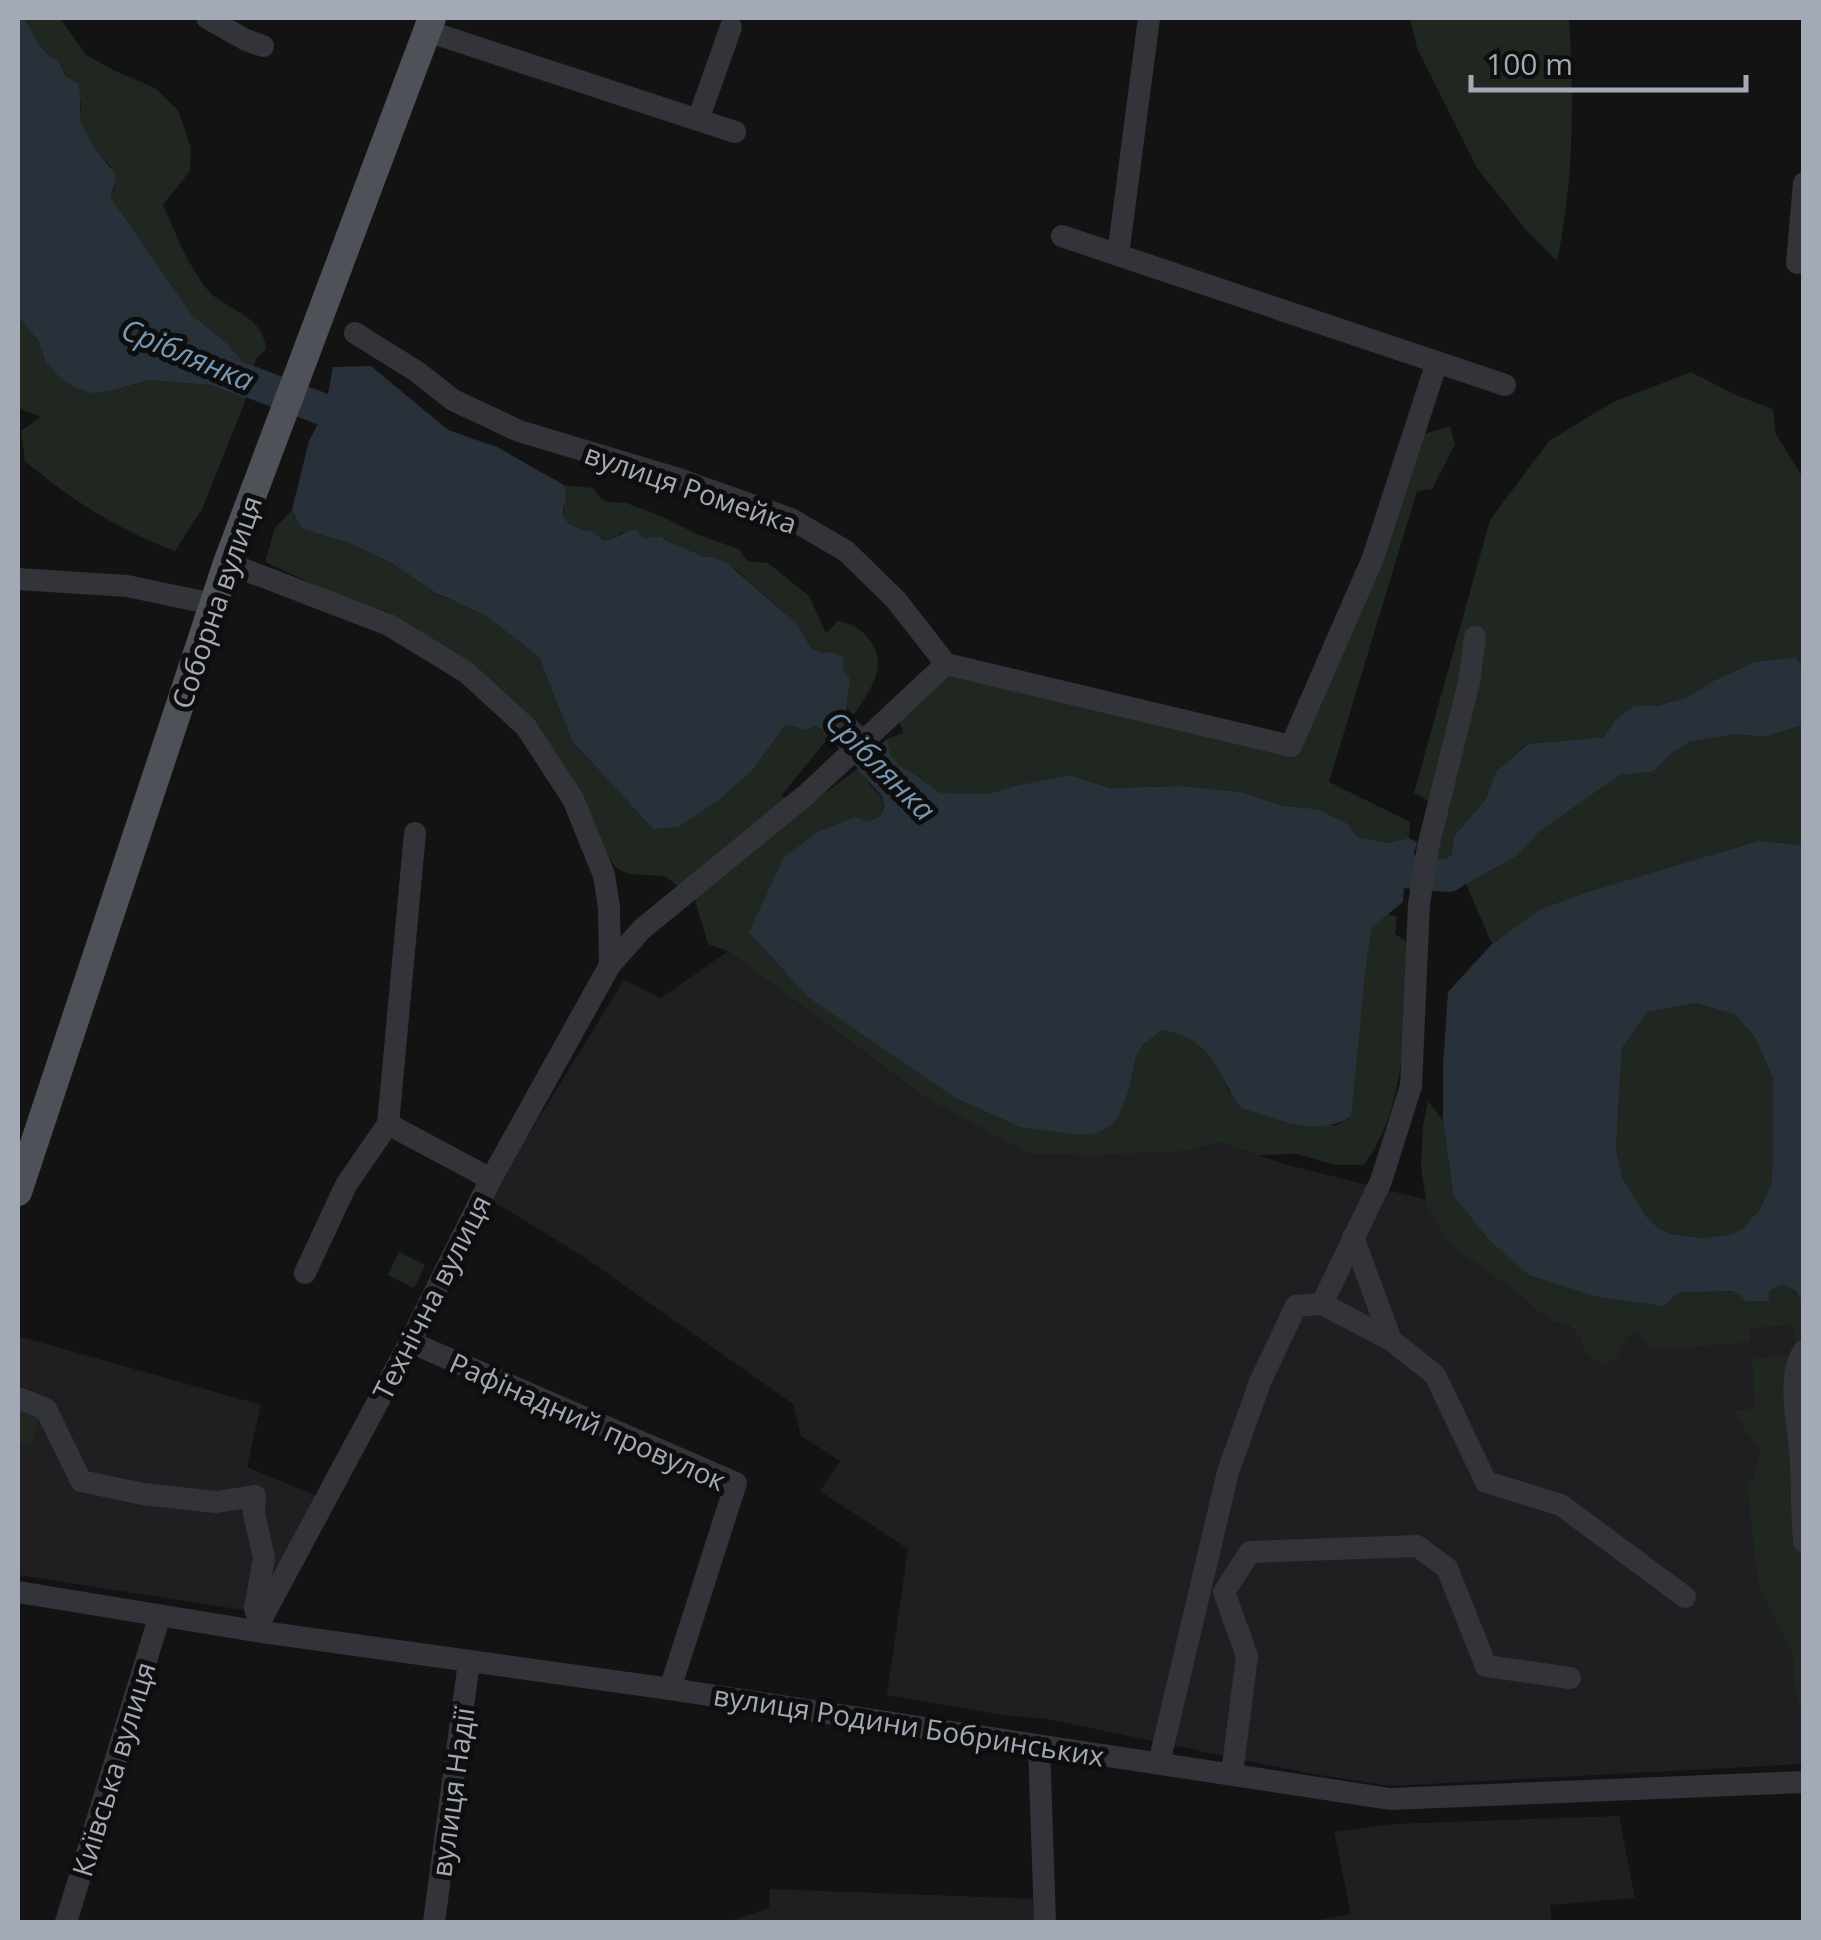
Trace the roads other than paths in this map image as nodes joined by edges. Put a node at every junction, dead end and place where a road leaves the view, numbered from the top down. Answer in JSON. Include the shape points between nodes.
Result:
{"nodes":[{"id":1,"x":207,"y":18,"type":"edge"},
{"id":2,"x":1149,"y":18,"type":"edge"},
{"id":3,"x":429,"y":24,"type":"edge"},
{"id":4,"x":732,"y":26,"type":"dead end"},
{"id":5,"x":263,"y":46,"type":"dead end"},
{"id":6,"x":698,"y":120,"type":"junction"},
{"id":7,"x":735,"y":132,"type":"dead end"},
{"id":8,"x":1804,"y":183,"type":"edge"},
{"id":9,"x":1062,"y":236,"type":"dead end"},
{"id":10,"x":1118,"y":255,"type":"junction"},
{"id":11,"x":1797,"y":263,"type":"dead end"},
{"id":12,"x":355,"y":333,"type":"dead end"},
{"id":13,"x":1437,"y":362,"type":"junction"},
{"id":14,"x":1506,"y":385,"type":"dead end"},
{"id":15,"x":227,"y":564,"type":"junction"},
{"id":16,"x":18,"y":579,"type":"edge"},
{"id":17,"x":213,"y":604,"type":"junction"},
{"id":18,"x":1474,"y":637,"type":"dead end"},
{"id":19,"x":946,"y":664,"type":"junction"},
{"id":20,"x":415,"y":832,"type":"dead end"},
{"id":21,"x":610,"y":966,"type":"junction"},
{"id":22,"x":388,"y":1124,"type":"junction"},
{"id":23,"x":491,"y":1179,"type":"junction"},
{"id":24,"x":18,"y":1192,"type":"edge"},
{"id":25,"x":1354,"y":1238,"type":"junction"},
{"id":26,"x":305,"y":1273,"type":"dead end"},
{"id":27,"x":1322,"y":1304,"type":"junction"},
{"id":28,"x":1391,"y":1340,"type":"junction"},
{"id":29,"x":410,"y":1342,"type":"junction"},
{"id":30,"x":1804,"y":1351,"type":"edge"},
{"id":31,"x":18,"y":1398,"type":"edge"},
{"id":32,"x":1804,"y":1542,"type":"edge"},
{"id":33,"x":18,"y":1592,"type":"edge"},
{"id":34,"x":1686,"y":1597,"type":"dead end"},
{"id":35,"x":160,"y":1615,"type":"junction"},
{"id":36,"x":259,"y":1623,"type":"junction"},
{"id":37,"x":470,"y":1662,"type":"junction"},
{"id":38,"x":1570,"y":1678,"type":"dead end"},
{"id":39,"x":670,"y":1689,"type":"junction"},
{"id":40,"x":1038,"y":1746,"type":"junction"},
{"id":41,"x":1159,"y":1763,"type":"junction"},
{"id":42,"x":1232,"y":1774,"type":"junction"},
{"id":43,"x":1804,"y":1782,"type":"edge"},
{"id":44,"x":66,"y":1922,"type":"edge"},
{"id":45,"x":434,"y":1922,"type":"edge"},
{"id":46,"x":1045,"y":1922,"type":"edge"}],
"edges":[{"from":1,"to":5,"type":"street"},
{"from":2,"to":10,"type":"street"},
{"from":3,"to":6,"type":"street"},
{"from":3,"to":15,"type":"main road","name":"Соборна вулиця"},
{"from":4,"to":6,"type":"street"},
{"from":6,"to":7,"type":"street"},
{"from":8,"to":11,"type":"street"},
{"from":9,"to":10,"type":"street"},
{"from":10,"to":13,"type":"street"},
{"from":12,"to":19,"type":"street","name":"вулиця Ромейка","via":[[453,400],[519,431],[791,519],[846,550]]},
{"from":13,"to":14,"type":"street"},
{"from":13,"to":19,"type":"street","via":[[1374,558],[1291,746]]},
{"from":15,"to":17,"type":"main road","name":"Соборна вулиця"},
{"from":15,"to":21,"type":"street","name":"Технічна вулиця","via":[[389,625],[466,672],[526,727],[572,799],[604,875]]},
{"from":16,"to":17,"type":"street","via":[[128,586]]},
{"from":17,"to":24,"type":"main road","name":"Соборна вулиця"},
{"from":18,"to":25,"type":"street","via":[[1419,904],[1411,1086],[1381,1181]]},
{"from":19,"to":21,"type":"street","name":"Технічна вулиця","via":[[807,794],[642,929]]},
{"from":20,"to":22,"type":"street"},
{"from":21,"to":23,"type":"street","name":"Технічна вулиця"},
{"from":22,"to":23,"type":"street"},
{"from":22,"to":26,"type":"street","via":[[346,1186]]},
{"from":23,"to":29,"type":"street","name":"Технічна вулиця"},
{"from":25,"to":27,"type":"street"},
{"from":25,"to":28,"type":"street"},
{"from":27,"to":28,"type":"street"},
{"from":27,"to":41,"type":"street","via":[[1296,1306],[1228,1472]]},
{"from":28,"to":34,"type":"street","via":[[1435,1375],[1486,1482],[1562,1506]]},
{"from":29,"to":36,"type":"street","name":"Технічна вулиця"},
{"from":29,"to":39,"type":"street","name":"Рафінадний провулок","via":[[736,1483]]},
{"from":30,"to":32,"type":"street","via":[[1794,1400]]},
{"from":31,"to":36,"type":"street","via":[[46,1409],[81,1481],[216,1502],[254,1496],[264,1558],[254,1608]]},
{"from":33,"to":35,"type":"street","name":"вулиця Родини Бобринських"},
{"from":35,"to":36,"type":"street","name":"вулиця Родини Бобринських"},
{"from":35,"to":44,"type":"street","name":"Київська вулиця"},
{"from":36,"to":37,"type":"street","name":"вулиця Родини Бобринських"},
{"from":37,"to":39,"type":"street","name":"вулиця Родини Бобринських"},
{"from":37,"to":45,"type":"street","name":"вулиця Надії"},
{"from":38,"to":42,"type":"street","via":[[1486,1666],[1447,1568],[1417,1546],[1250,1552],[1224,1592],[1246,1656]]},
{"from":39,"to":40,"type":"street","name":"вулиця Родини Бобринських"},
{"from":40,"to":41,"type":"street","name":"вулиця Родини Бобринських"},
{"from":40,"to":46,"type":"street"},
{"from":41,"to":42,"type":"street","name":"вулиця Родини Бобринських"},
{"from":42,"to":43,"type":"street","name":"вулиця Родини Бобринських","via":[[1390,1799]]}]}
